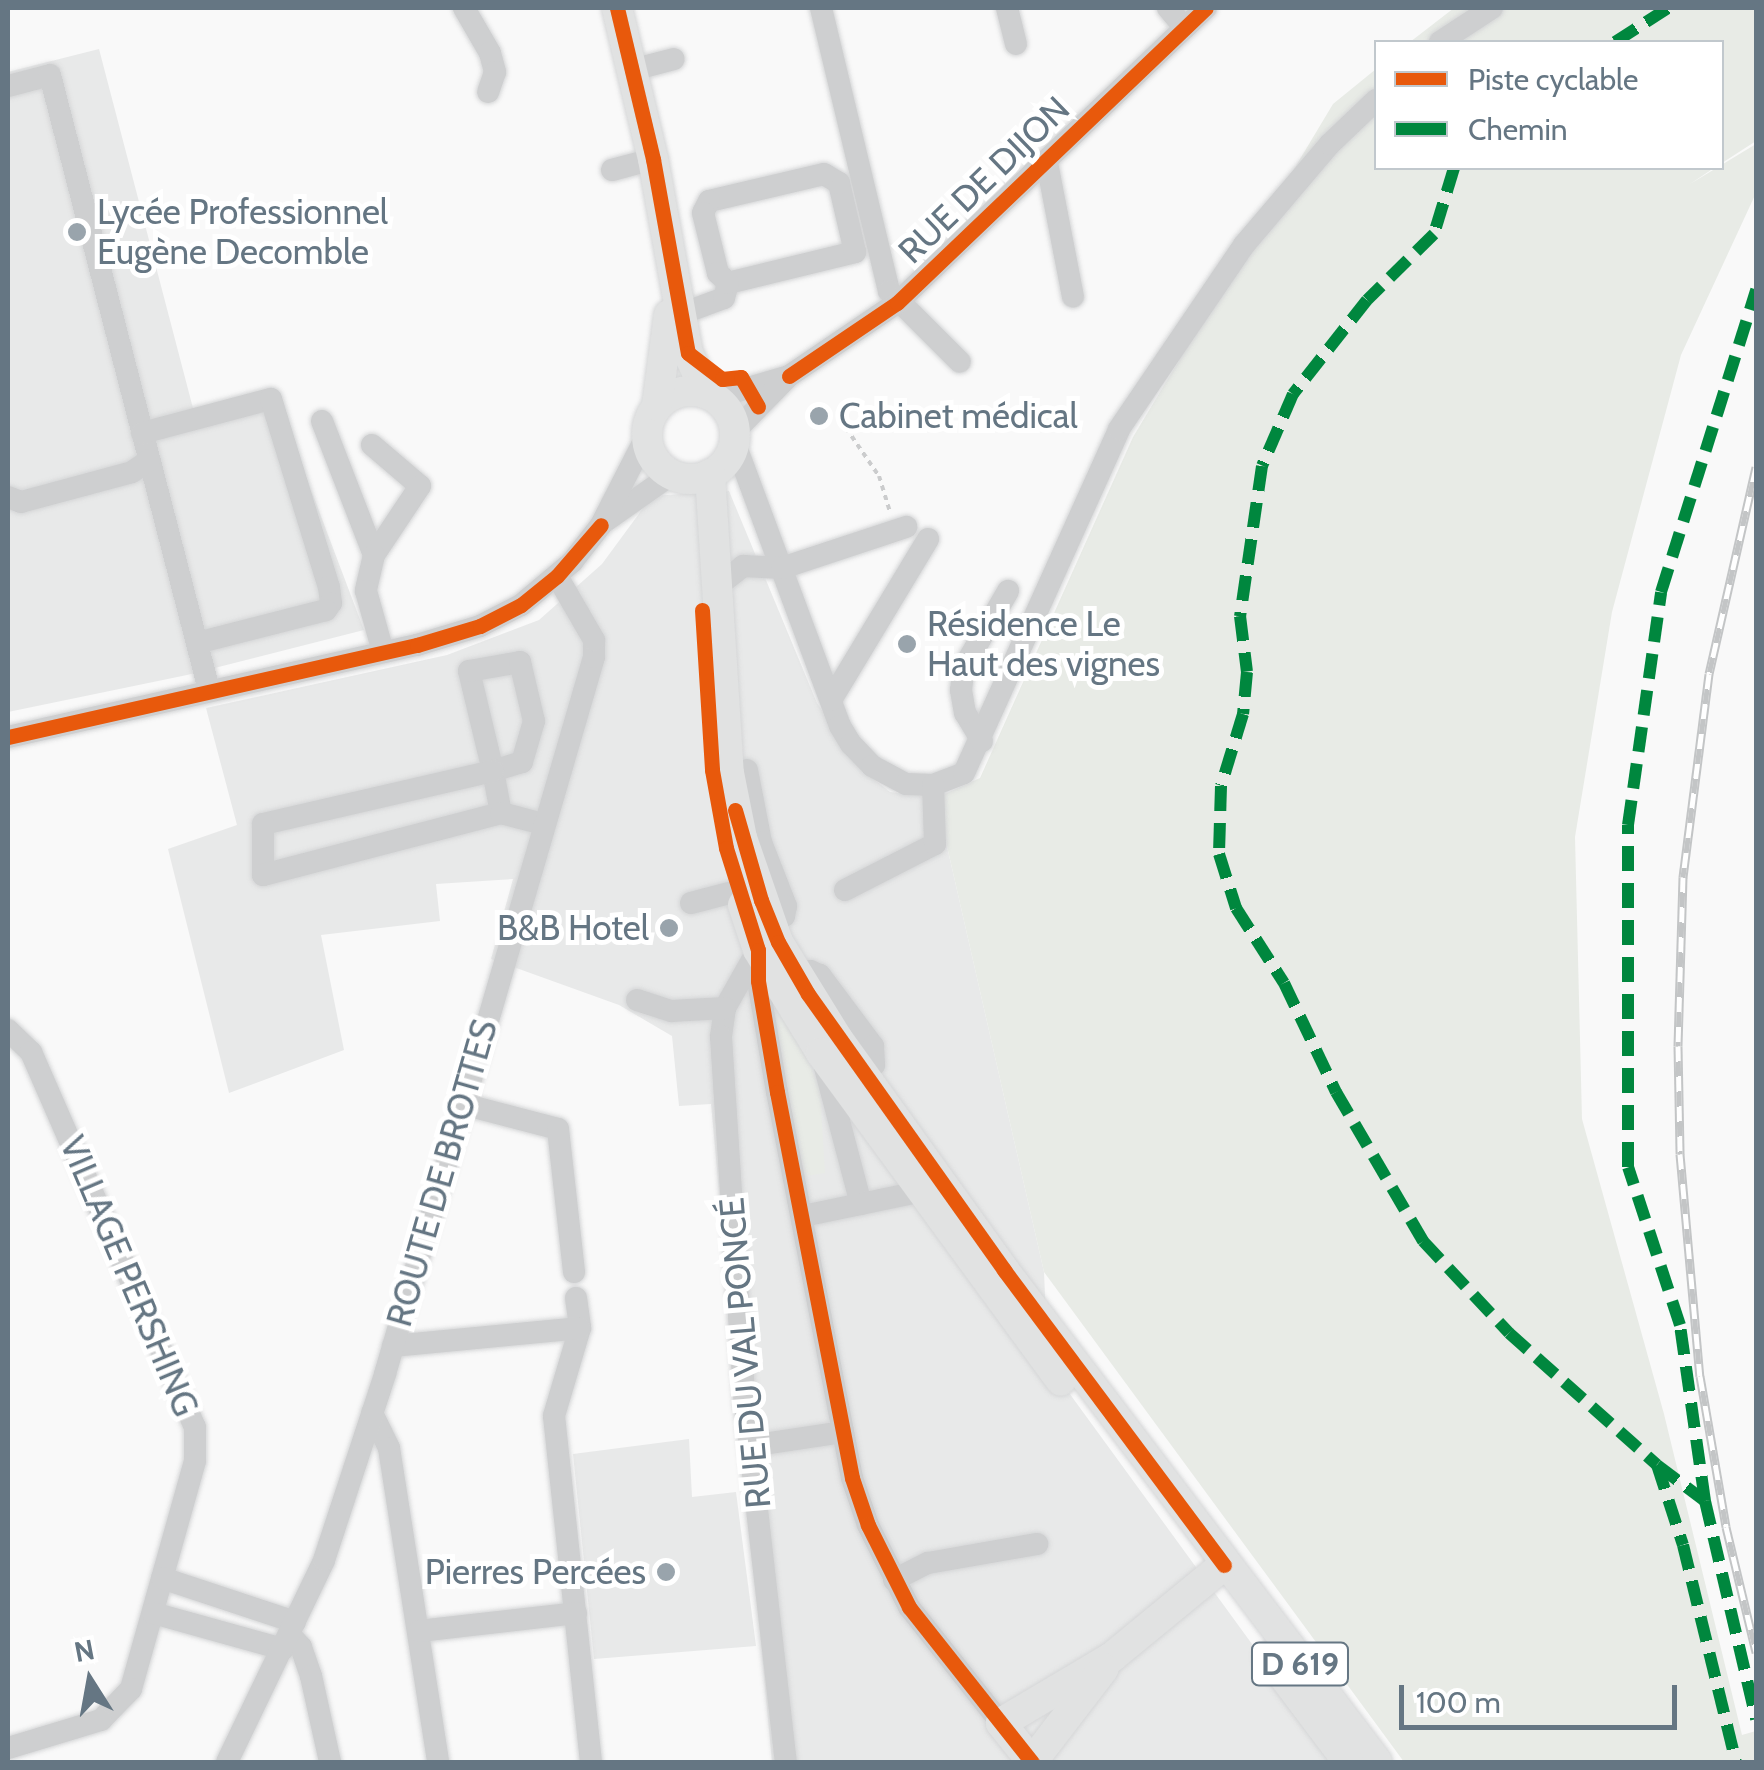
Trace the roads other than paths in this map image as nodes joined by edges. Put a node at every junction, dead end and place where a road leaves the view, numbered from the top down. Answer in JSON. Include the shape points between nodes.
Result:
{"nodes":[{"id":1,"x":464,"y":8,"type":"edge"},
{"id":2,"x":617,"y":8,"type":"edge"},
{"id":3,"x":821,"y":8,"type":"edge"},
{"id":4,"x":1007,"y":8,"type":"edge"},
{"id":5,"x":1168,"y":8,"type":"edge"},
{"id":6,"x":1206,"y":8,"type":"edge"},
{"id":7,"x":1492,"y":8,"type":"edge"},
{"id":8,"x":1185,"y":28,"type":"junction"},
{"id":9,"x":1443,"y":40,"type":"edge"},
{"id":10,"x":1016,"y":44,"type":"dead end"},
{"id":11,"x":674,"y":60,"type":"dead end"},
{"id":12,"x":632,"y":70,"type":"junction"},
{"id":13,"x":8,"y":86,"type":"edge"},
{"id":14,"x":488,"y":92,"type":"dead end"},
{"id":15,"x":1374,"y":102,"type":"edge"},
{"id":16,"x":653,"y":159,"type":"junction"},
{"id":17,"x":1046,"y":163,"type":"junction"},
{"id":18,"x":612,"y":170,"type":"dead end"},
{"id":19,"x":671,"y":266,"type":"junction"},
{"id":20,"x":728,"y":284,"type":"junction"},
{"id":21,"x":1074,"y":297,"type":"dead end"},
{"id":22,"x":897,"y":303,"type":"junction"},
{"id":23,"x":680,"y":314,"type":"junction"},
{"id":24,"x":960,"y":362,"type":"dead end"},
{"id":25,"x":789,"y":376,"type":"junction"},
{"id":26,"x":711,"y":396,"type":"junction"},
{"id":27,"x":322,"y":421,"type":"dead end"},
{"id":28,"x":652,"y":421,"type":"junction"},
{"id":29,"x":142,"y":433,"type":"junction"},
{"id":30,"x":372,"y":445,"type":"dead end"},
{"id":31,"x":149,"y":460,"type":"junction"},
{"id":32,"x":710,"y":461,"type":"junction"},
{"id":33,"x":8,"y":497,"type":"edge"},
{"id":34,"x":600,"y":525,"type":"junction"},
{"id":35,"x":901,"y":529,"type":"road end"},
{"id":36,"x":928,"y":538,"type":"dead end"},
{"id":37,"x":374,"y":554,"type":"junction"},
{"id":38,"x":782,"y":568,"type":"junction"},
{"id":39,"x":557,"y":576,"type":"junction"},
{"id":40,"x":715,"y":588,"type":"junction"},
{"id":41,"x":1008,"y":591,"type":"dead end"},
{"id":42,"x":197,"y":643,"type":"junction"},
{"id":43,"x":382,"y":652,"type":"junction"},
{"id":44,"x":210,"y":690,"type":"junction"},
{"id":45,"x":830,"y":700,"type":"junction"},
{"id":46,"x":8,"y":737,"type":"edge"},
{"id":47,"x":982,"y":741,"type":"junction"},
{"id":48,"x":746,"y":770,"type":"dead end"},
{"id":49,"x":492,"y":771,"type":"junction"},
{"id":50,"x":933,"y":785,"type":"junction"},
{"id":51,"x":501,"y":813,"type":"junction"},
{"id":52,"x":543,"y":824,"type":"junction"},
{"id":53,"x":747,"y":889,"type":"junction"},
{"id":54,"x":845,"y":890,"type":"dead end"},
{"id":55,"x":692,"y":903,"type":"dead end"},
{"id":56,"x":760,"y":934,"type":"junction"},
{"id":57,"x":803,"y":984,"type":"junction"},
{"id":58,"x":638,"y":1000,"type":"dead end"},
{"id":59,"x":725,"y":1008,"type":"junction"},
{"id":60,"x":8,"y":1030,"type":"edge"},
{"id":61,"x":830,"y":1046,"type":"junction"},
{"id":62,"x":855,"y":1081,"type":"junction"},
{"id":63,"x":462,"y":1104,"type":"junction"},
{"id":64,"x":919,"y":1192,"type":"junction"},
{"id":65,"x":861,"y":1204,"type":"junction"},
{"id":66,"x":803,"y":1216,"type":"junction"},
{"id":67,"x":574,"y":1272,"type":"dead end"},
{"id":68,"x":576,"y":1298,"type":"dead end"},
{"id":69,"x":580,"y":1328,"type":"junction"},
{"id":70,"x":393,"y":1346,"type":"junction"},
{"id":71,"x":1037,"y":1349,"type":"junction"},
{"id":72,"x":372,"y":1413,"type":"junction"},
{"id":73,"x":1117,"y":1421,"type":"junction"},
{"id":74,"x":843,"y":1432,"type":"junction"},
{"id":75,"x":750,"y":1446,"type":"junction"},
{"id":76,"x":1037,"y":1544,"type":"dead end"},
{"id":77,"x":1217,"y":1571,"type":"junction"},
{"id":78,"x":162,"y":1578,"type":"junction"},
{"id":79,"x":894,"y":1580,"type":"junction"},
{"id":80,"x":152,"y":1613,"type":"junction"},
{"id":81,"x":576,"y":1613,"type":"junction"},
{"id":82,"x":419,"y":1631,"type":"junction"},
{"id":83,"x":290,"y":1635,"type":"junction"},
{"id":84,"x":1112,"y":1657,"type":"junction"},
{"id":85,"x":1002,"y":1723,"type":"junction"},
{"id":86,"x":8,"y":1748,"type":"edge"},
{"id":87,"x":1343,"y":1757,"type":"edge"},
{"id":88,"x":227,"y":1762,"type":"edge"},
{"id":89,"x":330,"y":1762,"type":"edge"},
{"id":90,"x":438,"y":1762,"type":"edge"},
{"id":91,"x":591,"y":1762,"type":"edge"},
{"id":92,"x":786,"y":1762,"type":"edge"},
{"id":93,"x":1032,"y":1762,"type":"edge"},
{"id":94,"x":1377,"y":1762,"type":"edge"}],
"edges":[{"from":1,"to":14,"type":"street","via":[[490,52]]},
{"from":2,"to":12,"type":"main road"},
{"from":3,"to":22,"type":"street"},
{"from":4,"to":10,"type":"street"},
{"from":5,"to":8,"type":"street"},
{"from":6,"to":8,"type":"street","name":"RUE DE DIJON"},
{"from":7,"to":9,"type":"street"},
{"from":8,"to":17,"type":"street","name":"RUE DE DIJON"},
{"from":11,"to":12,"type":"street"},
{"from":12,"to":16,"type":"main road"},
{"from":13,"to":29,"type":"street","via":[[50,75]]},
{"from":15,"to":47,"type":"street","via":[[1244,245],[1120,429]]},
{"from":16,"to":18,"type":"street"},
{"from":16,"to":19,"type":"main road"},
{"from":17,"to":21,"type":"street"},
{"from":17,"to":22,"type":"street","name":"RUE DE DIJON"},
{"from":19,"to":23,"type":"main road"},
{"from":19,"to":28,"type":"main road","via":[[667,354]]},
{"from":20,"to":20,"type":"street","via":[[855,252],[839,183],[824,174],[709,200],[703,213],[718,274]]},
{"from":20,"to":23,"type":"street","via":[[724,298]]},
{"from":22,"to":24,"type":"street"},
{"from":22,"to":25,"type":"street","name":"RUE DE DIJON"},
{"from":23,"to":26,"type":"main road","via":[[688,353]]},
{"from":25,"to":26,"type":"street","name":"RUE DE DIJON"},
{"from":25,"to":32,"type":"street","name":"RUE DE DIJON"},
{"from":26,"to":28,"type":"main road","via":[[675,394]]},
{"from":26,"to":32,"type":"main road","via":[[728,411]]},
{"from":27,"to":37,"type":"street"},
{"from":28,"to":32,"type":"main road","via":[[655,461]]},
{"from":28,"to":34,"type":"street"},
{"from":29,"to":31,"type":"street"},
{"from":29,"to":42,"type":"street","via":[[272,398],[329,587],[326,610]]},
{"from":30,"to":37,"type":"street","via":[[420,486]]},
{"from":31,"to":33,"type":"street","via":[[132,472],[21,502]]},
{"from":31,"to":42,"type":"street"},
{"from":32,"to":34,"type":"street","name":"RUE DE DIJON"},
{"from":32,"to":38,"type":"street","via":[[752,490]]},
{"from":32,"to":40,"type":"main road","number":"D 619"},
{"from":32,"to":53,"type":"main road","number":"D 619","via":[[696,518],[712,770]]},
{"from":34,"to":39,"type":"street"},
{"from":35,"to":38,"type":"street"},
{"from":36,"to":45,"type":"street"},
{"from":37,"to":43,"type":"street","via":[[366,591]]},
{"from":38,"to":40,"type":"street","via":[[743,566]]},
{"from":38,"to":45,"type":"street"},
{"from":39,"to":43,"type":"street","via":[[480,626]]},
{"from":39,"to":52,"type":"street","name":"ROUTE DE BROTTES","via":[[594,640],[594,657]]},
{"from":40,"to":53,"type":"main road","number":"D 619","via":[[729,774]]},
{"from":41,"to":47,"type":"street","via":[[964,667],[960,690]]},
{"from":42,"to":44,"type":"street"},
{"from":43,"to":44,"type":"street"},
{"from":44,"to":46,"type":"street"},
{"from":45,"to":50,"type":"street","via":[[864,775]]},
{"from":47,"to":50,"type":"street","via":[[964,773]]},
{"from":48,"to":56,"type":"street","via":[[761,842],[786,906],[784,916]]},
{"from":49,"to":49,"type":"street","via":[[522,762],[534,721],[520,662],[469,672]]},
{"from":49,"to":51,"type":"street"},
{"from":49,"to":51,"type":"street","via":[[263,824],[262,875]]},
{"from":50,"to":54,"type":"street","via":[[935,844],[885,859]]},
{"from":51,"to":52,"type":"street"},
{"from":52,"to":63,"type":"street","name":"ROUTE DE BROTTES"},
{"from":53,"to":55,"type":"street"},
{"from":53,"to":56,"type":"main road","number":"D 619"},
{"from":56,"to":57,"type":"main road","number":"D 619"},
{"from":56,"to":59,"type":"street","name":"RUE DU VAL PONCÉ"},
{"from":56,"to":61,"type":"main road","number":"D 619"},
{"from":56,"to":66,"type":"street","via":[[758,982]]},
{"from":57,"to":61,"type":"main road","number":"D 619"},
{"from":57,"to":62,"type":"street","via":[[810,971],[820,975],[873,1046],[874,1064]]},
{"from":58,"to":59,"type":"street","via":[[671,1011]]},
{"from":59,"to":75,"type":"street","name":"RUE DU VAL PONCÉ","via":[[724,1106]]},
{"from":60,"to":78,"type":"street","name":"VILLAGE PERSHING","via":[[31,1052],[195,1426],[195,1461]]},
{"from":61,"to":62,"type":"main road","number":"D 619"},
{"from":61,"to":65,"type":"street"},
{"from":62,"to":64,"type":"main road","number":"D 619"},
{"from":62,"to":73,"type":"main road","number":"D 619"},
{"from":63,"to":67,"type":"street","via":[[558,1129]]},
{"from":63,"to":70,"type":"street","name":"ROUTE DE BROTTES"},
{"from":64,"to":65,"type":"street"},
{"from":64,"to":71,"type":"main road","number":"D 619"},
{"from":65,"to":66,"type":"street"},
{"from":66,"to":74,"type":"street"},
{"from":68,"to":69,"type":"street"},
{"from":69,"to":70,"type":"street"},
{"from":69,"to":81,"type":"street","via":[[554,1416]]},
{"from":70,"to":72,"type":"street","name":"ROUTE DE BROTTES"},
{"from":71,"to":73,"type":"street","via":[[1056,1356],[1095,1409]]},
{"from":71,"to":77,"type":"main road","number":"D 619"},
{"from":72,"to":82,"type":"street","via":[[389,1448]]},
{"from":72,"to":83,"type":"street","name":"ROUTE DE BROTTES","via":[[324,1560]]},
{"from":73,"to":77,"type":"main road","number":"D 619"},
{"from":74,"to":75,"type":"street"},
{"from":74,"to":79,"type":"street","via":[[868,1525]]},
{"from":75,"to":92,"type":"street","name":"RUE DU VAL PONCÉ"},
{"from":76,"to":79,"type":"street","via":[[928,1563]]},
{"from":77,"to":84,"type":"main road"},
{"from":77,"to":87,"type":"main road","number":"D 619"},
{"from":77,"to":94,"type":"main road","number":"D 619"},
{"from":78,"to":80,"type":"street","name":"VILLAGE PERSHING"},
{"from":78,"to":83,"type":"street"},
{"from":79,"to":85,"type":"street","via":[[908,1607]]},
{"from":80,"to":83,"type":"street"},
{"from":80,"to":86,"type":"street","name":"VILLAGE PERSHING","via":[[131,1689],[100,1720]]},
{"from":81,"to":82,"type":"street"},
{"from":81,"to":91,"type":"street"},
{"from":82,"to":90,"type":"street"},
{"from":83,"to":88,"type":"street","name":"ROUTE DE BROTTES"},
{"from":83,"to":89,"type":"street","via":[[311,1676]]},
{"from":84,"to":85,"type":"main road"},
{"from":84,"to":93,"type":"main road"},
{"from":85,"to":93,"type":"main road"}]}
